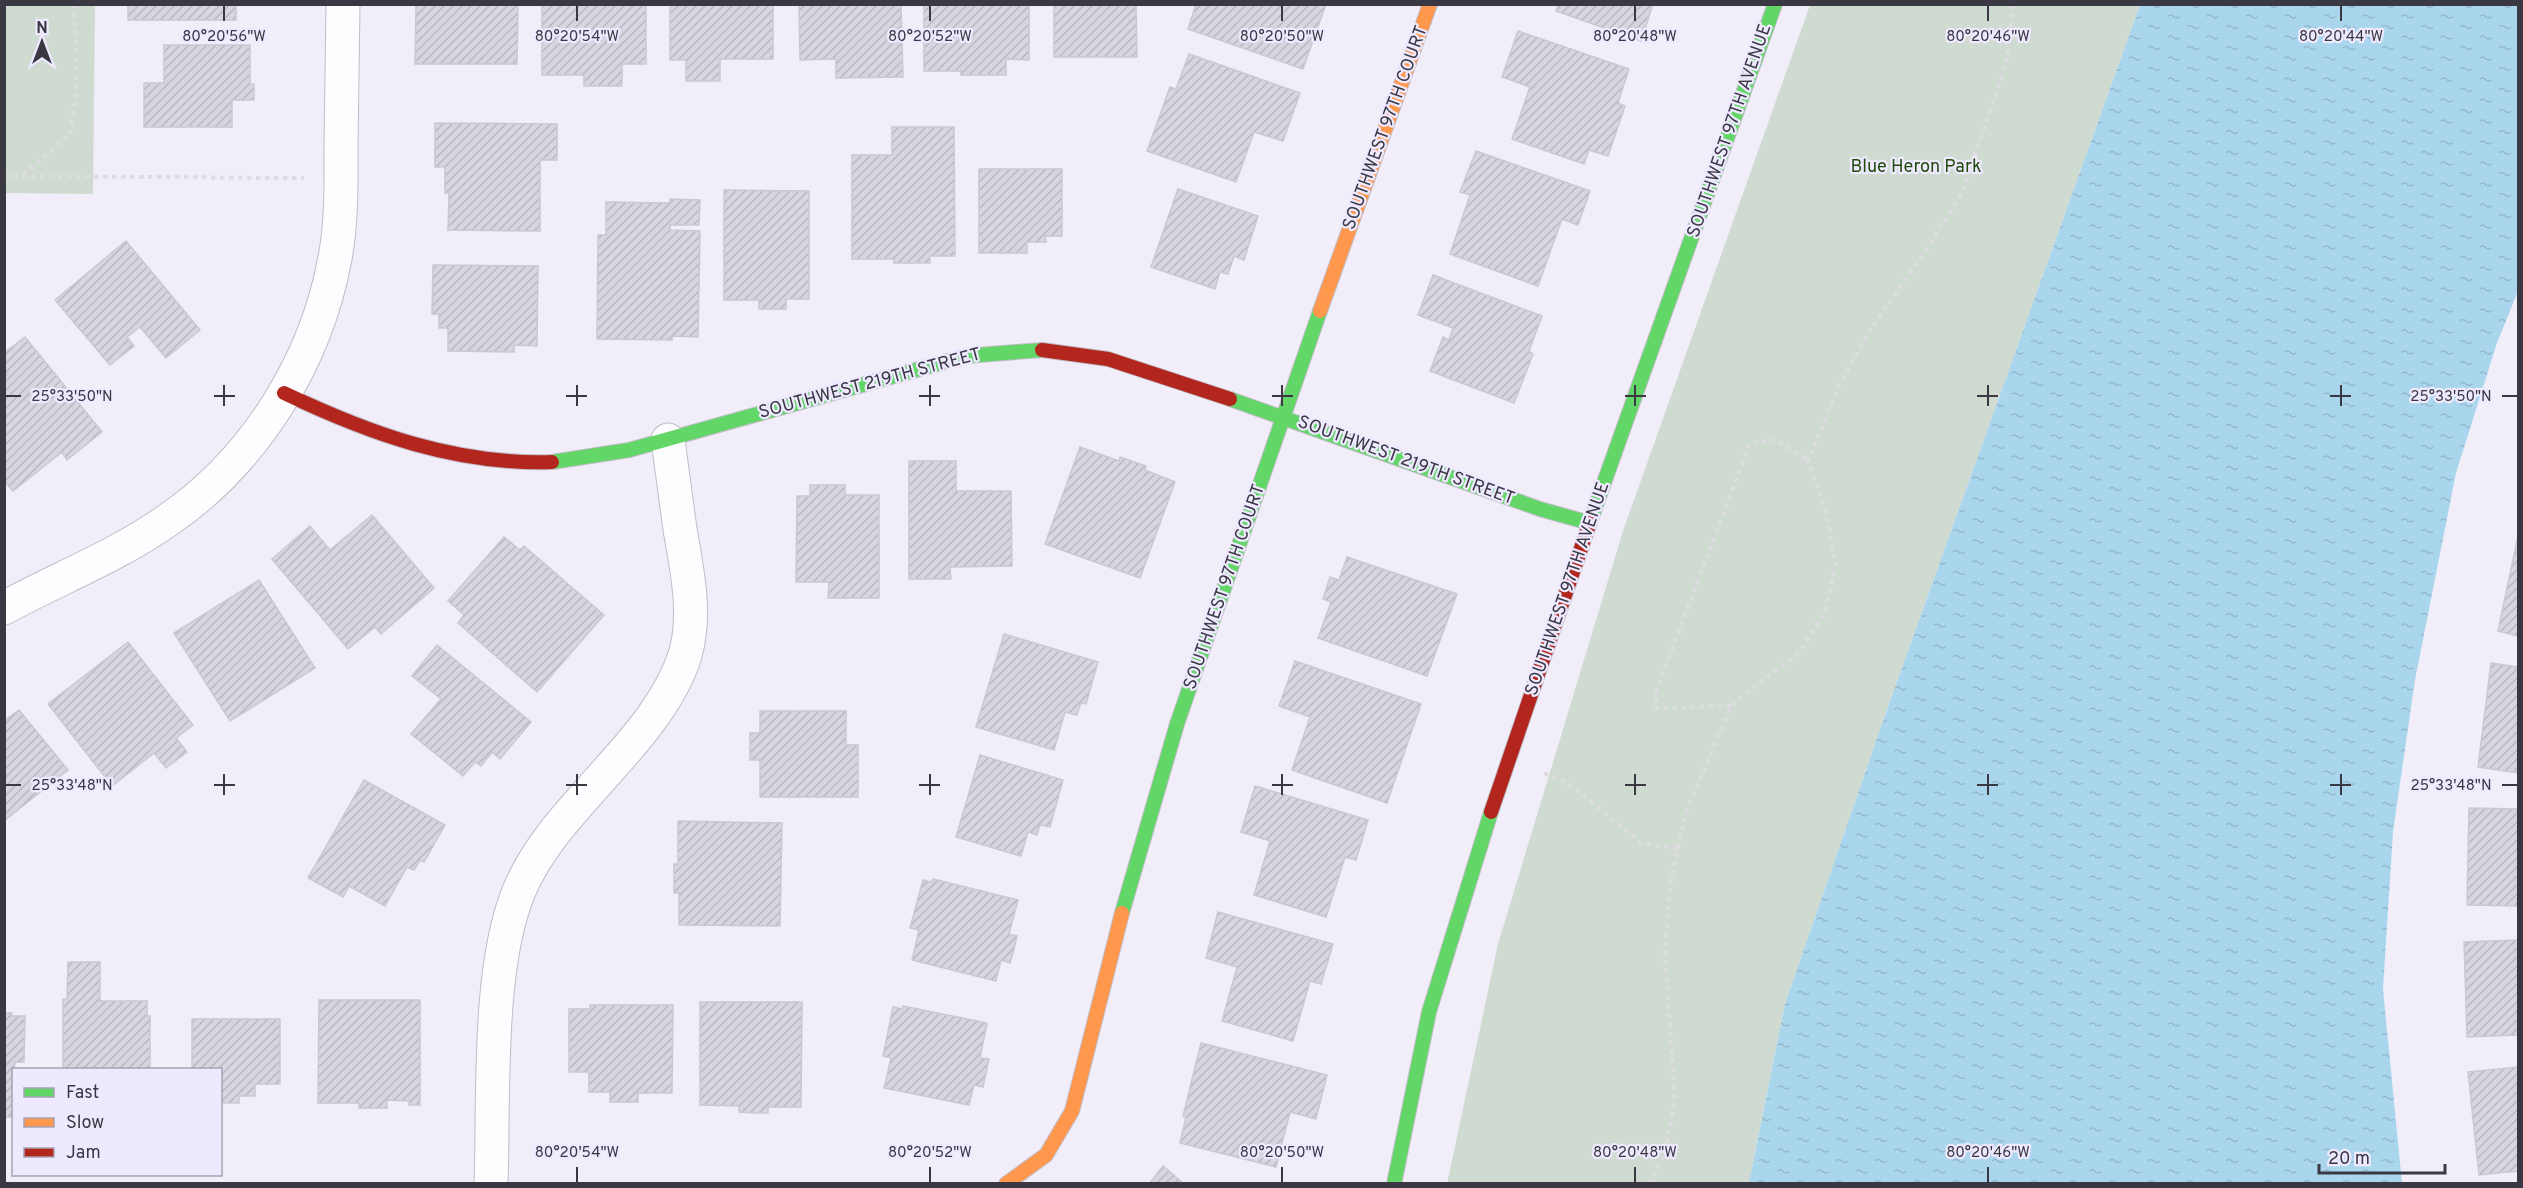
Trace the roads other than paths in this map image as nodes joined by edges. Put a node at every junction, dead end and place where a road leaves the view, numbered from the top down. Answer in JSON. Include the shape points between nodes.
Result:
{"nodes":[{"id":1,"x":343,"y":4,"type":"edge"},
{"id":2,"x":1430,"y":4,"type":"edge"},
{"id":3,"x":1774,"y":4,"type":"edge"},
{"id":4,"x":284,"y":393,"type":"junction"},
{"id":5,"x":1282,"y":416,"type":"junction"},
{"id":6,"x":668,"y":440,"type":"junction"},
{"id":7,"x":1590,"y":523,"type":"junction"},
{"id":8,"x":4,"y":608,"type":"edge"},
{"id":9,"x":491,"y":1184,"type":"edge"},
{"id":10,"x":1006,"y":1184,"type":"edge"},
{"id":11,"x":1394,"y":1184,"type":"edge"}],
"edges":[{"from":1,"to":4,"type":"street","via":[[341,178],[335,257],[328,291],[309,344]]},
{"from":2,"to":5,"type":"street","name":"SOUTHWEST 97TH COURT"},
{"from":3,"to":7,"type":"street","name":"SOUTHWEST 97TH AVENUE"},
{"from":4,"to":6,"type":"street","name":"SOUTHWEST 219TH STREET","via":[[335,419],[396,440],[431,451],[480,459],[531,464],[564,462]]},
{"from":4,"to":8,"type":"street","via":[[247,448],[170,519],[102,560]]},
{"from":5,"to":6,"type":"street","name":"SOUTHWEST 219TH STREET","via":[[1121,361],[1079,351],[1044,349],[966,356]]},
{"from":5,"to":7,"type":"street","name":"SOUTHWEST 219TH STREET","via":[[1540,509]]},
{"from":5,"to":10,"type":"street","name":"SOUTHWEST 97TH COURT","via":[[1161,775],[1072,1111],[1046,1155]]},
{"from":6,"to":9,"type":"street","via":[[691,607],[686,648],[677,675],[659,705],[550,837],[519,892],[500,971]]},
{"from":7,"to":11,"type":"street","name":"SOUTHWEST 97TH AVENUE","via":[[1429,1012]]}]}
